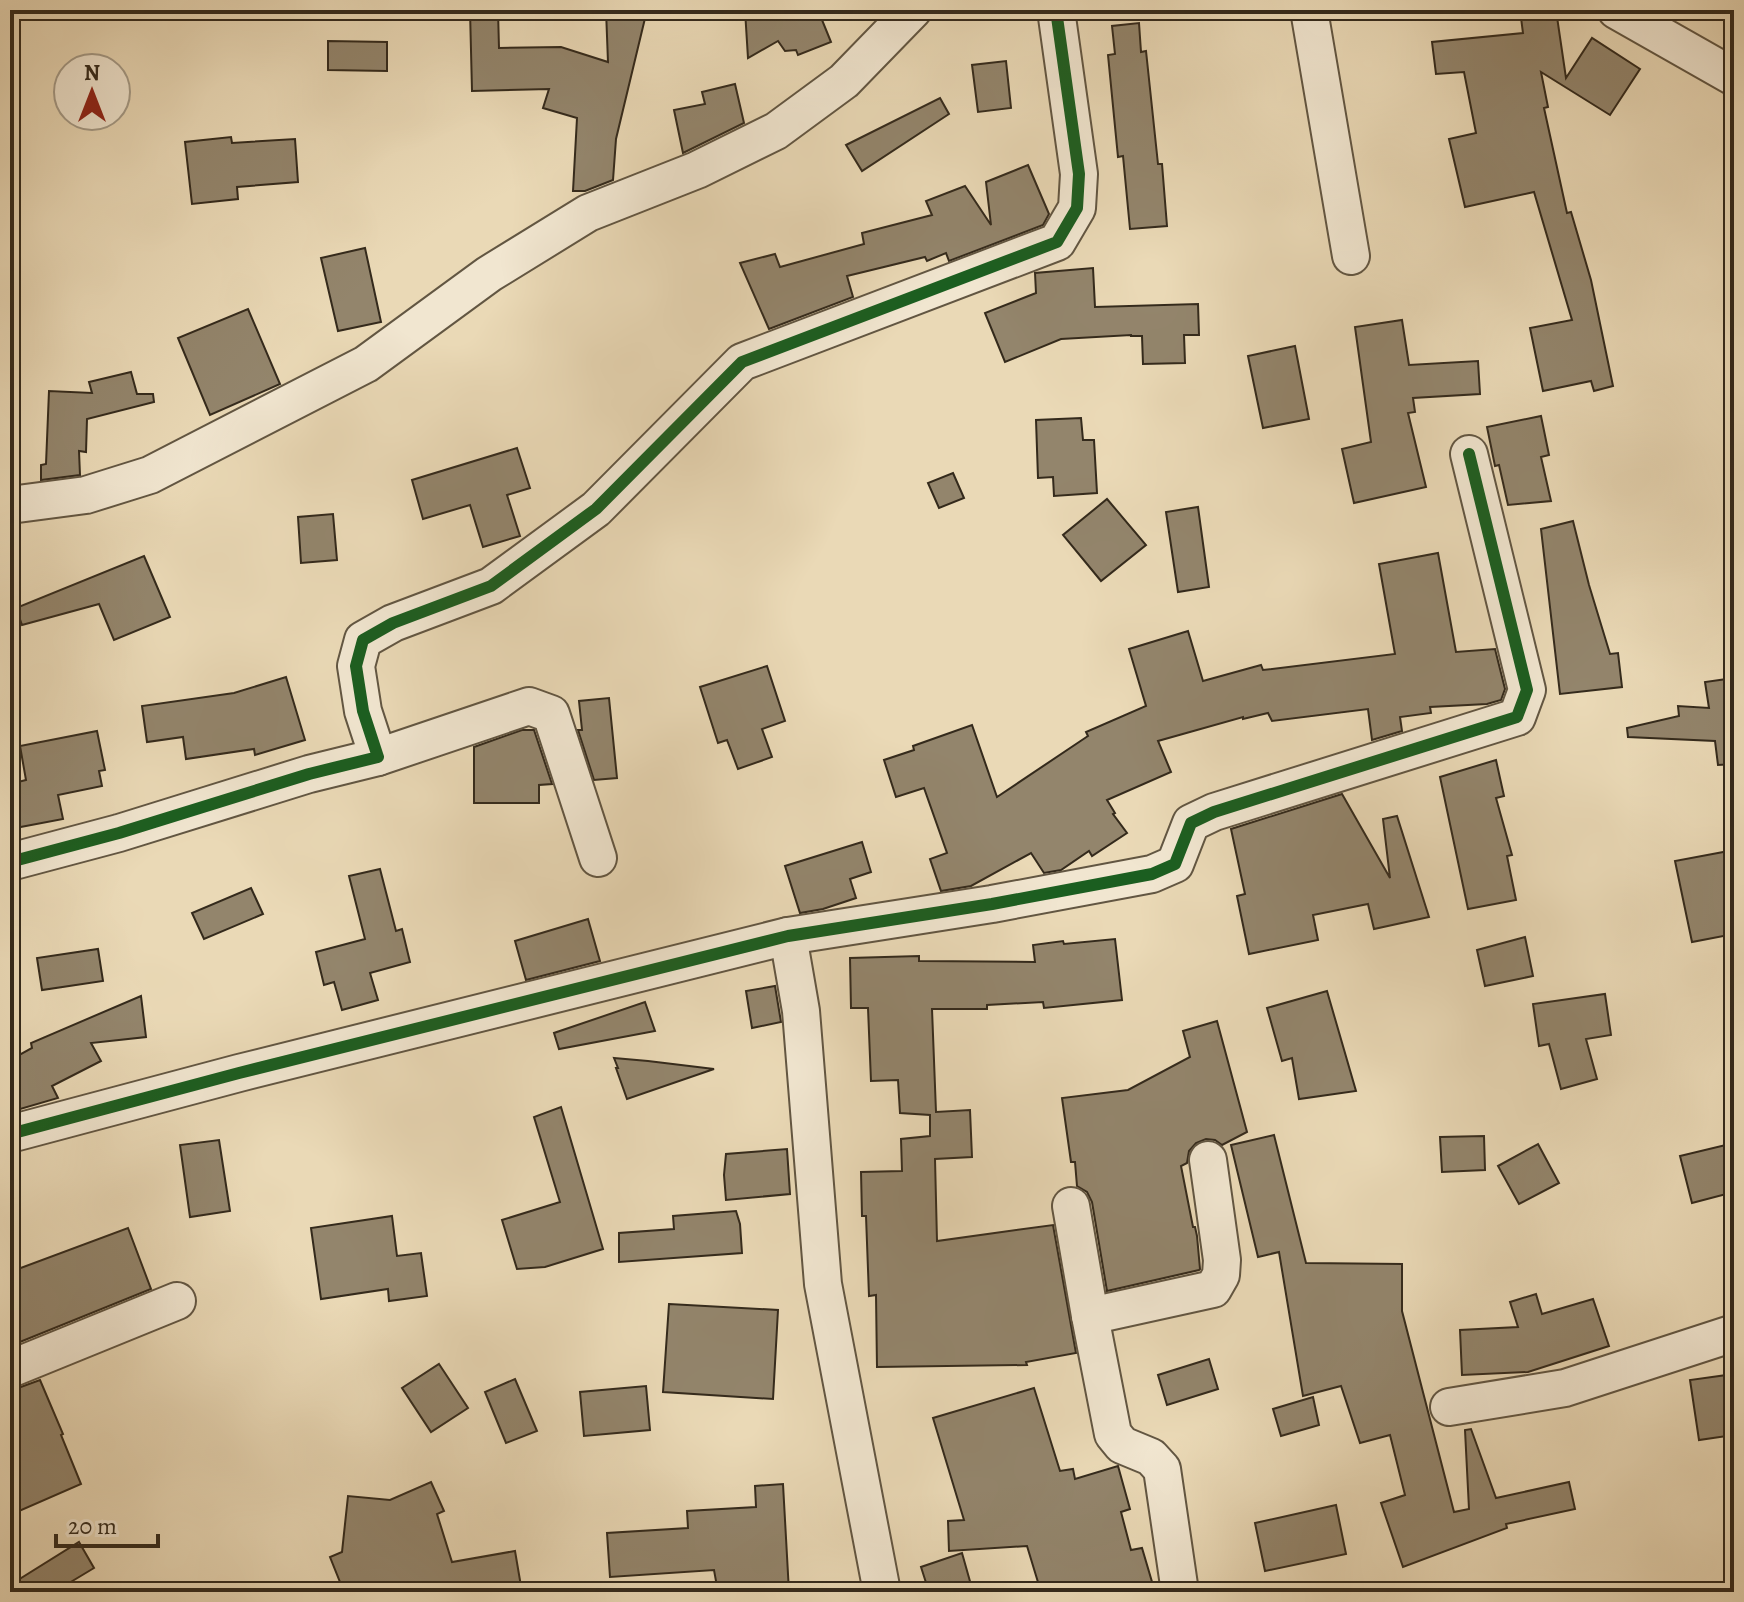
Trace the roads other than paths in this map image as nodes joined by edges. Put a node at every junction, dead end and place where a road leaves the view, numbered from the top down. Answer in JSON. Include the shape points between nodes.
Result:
{"nodes":[{"id":1,"x":913,"y":10,"type":"edge"},
{"id":2,"x":1056,"y":10,"type":"edge"},
{"id":3,"x":1309,"y":10,"type":"edge"},
{"id":4,"x":1616,"y":10,"type":"edge"},
{"id":5,"x":1734,"y":77,"type":"edge"},
{"id":6,"x":1351,"y":256,"type":"dead end"},
{"id":7,"x":1469,"y":454,"type":"dead end"},
{"id":8,"x":10,"y":505,"type":"edge"},
{"id":9,"x":378,"y":757,"type":"junction"},
{"id":10,"x":598,"y":858,"type":"dead end"},
{"id":11,"x":10,"y":862,"type":"edge"},
{"id":12,"x":788,"y":936,"type":"junction"},
{"id":13,"x":10,"y":1134,"type":"edge"},
{"id":14,"x":1208,"y":1160,"type":"dead end"},
{"id":15,"x":1071,"y":1206,"type":"dead end"},
{"id":16,"x":177,"y":1301,"type":"dead end"},
{"id":17,"x":1090,"y":1316,"type":"junction"},
{"id":18,"x":1734,"y":1333,"type":"edge"},
{"id":19,"x":10,"y":1369,"type":"edge"},
{"id":20,"x":1449,"y":1407,"type":"dead end"},
{"id":21,"x":882,"y":1592,"type":"edge"},
{"id":22,"x":1180,"y":1592,"type":"edge"}],
"edges":[{"from":1,"to":8,"type":"street","via":[[844,81],[776,131],[697,170],[588,213],[489,274],[366,364],[150,475],[86,495]]},
{"from":2,"to":9,"type":"street","via":[[1079,174],[1077,208],[1057,242],[742,362],[596,509],[491,586],[393,623],[363,640],[356,666]]},
{"from":3,"to":6,"type":"street"},
{"from":4,"to":5,"type":"street"},
{"from":7,"to":12,"type":"street","via":[[1527,690],[1517,717],[1214,812],[1191,823],[1175,864],[1152,874]]},
{"from":9,"to":10,"type":"street","via":[[529,706],[551,714]]},
{"from":9,"to":11,"type":"street"},
{"from":12,"to":13,"type":"street"},
{"from":12,"to":21,"type":"street","via":[[801,1011],[823,1284]]},
{"from":14,"to":17,"type":"street","via":[[1222,1260],[1213,1289]]},
{"from":15,"to":17,"type":"street"},
{"from":16,"to":19,"type":"street"},
{"from":17,"to":22,"type":"street","via":[[1113,1434],[1162,1469]]},
{"from":18,"to":20,"type":"street","via":[[1565,1388]]}]}
